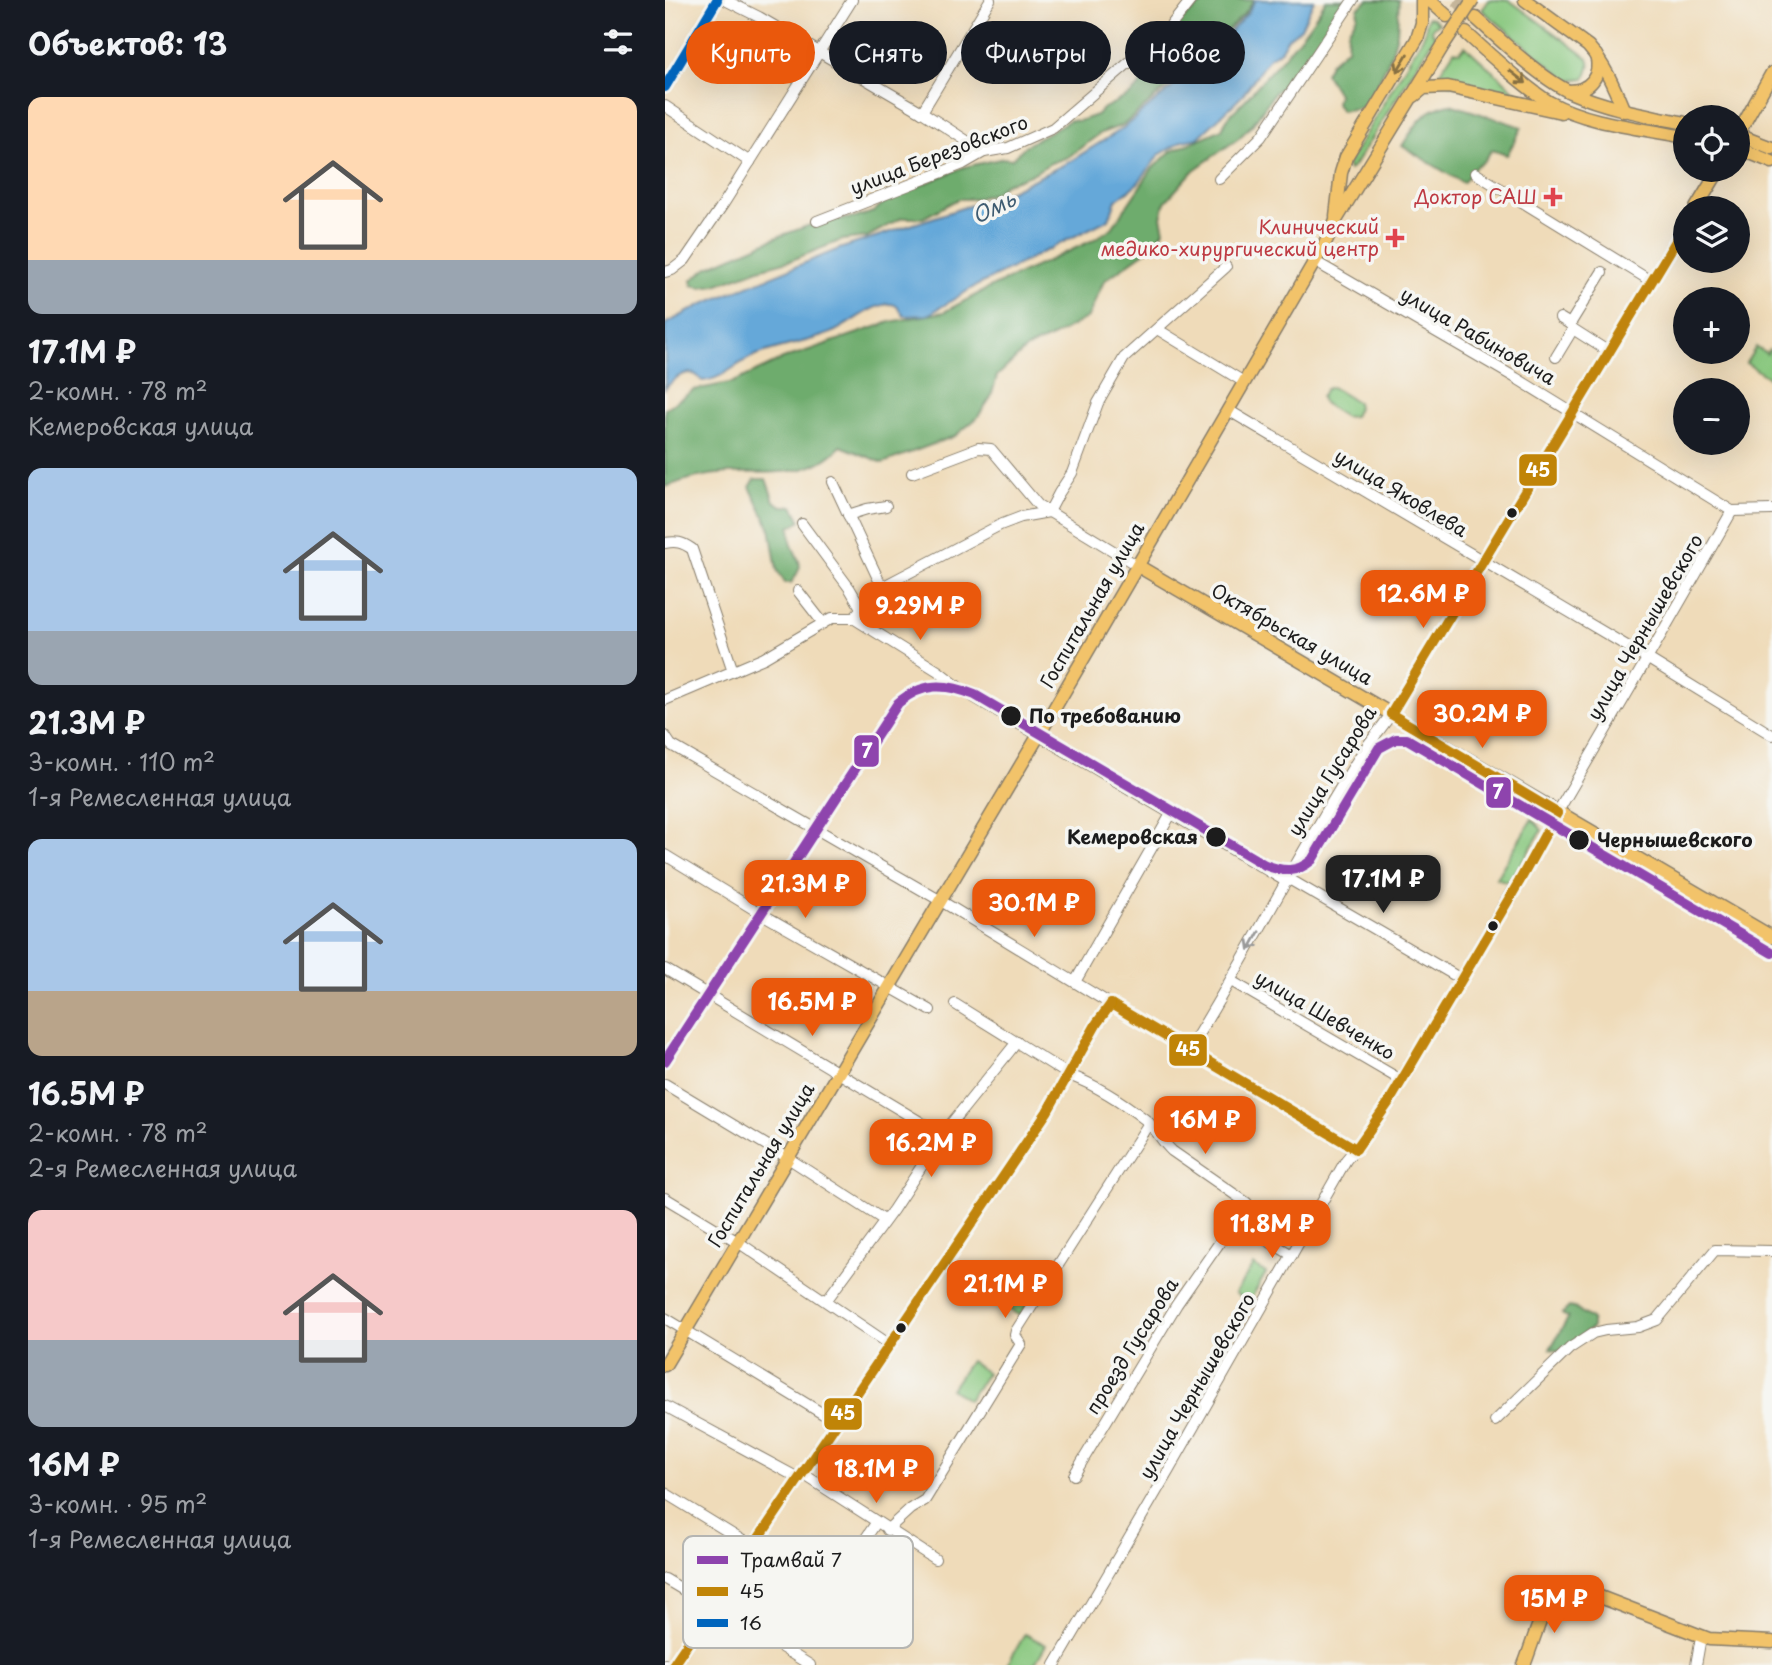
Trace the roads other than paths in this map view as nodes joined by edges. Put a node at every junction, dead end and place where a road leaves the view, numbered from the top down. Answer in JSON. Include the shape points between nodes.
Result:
{"nodes":[{"id":1,"x":717,"y":0,"type":"edge"},
{"id":2,"x":725,"y":0,"type":"edge"},
{"id":3,"x":852,"y":0,"type":"edge"},
{"id":4,"x":990,"y":0,"type":"edge"},
{"id":5,"x":1191,"y":0,"type":"edge"},
{"id":6,"x":1353,"y":0,"type":"edge"},
{"id":7,"x":1422,"y":0,"type":"edge"},
{"id":8,"x":1429,"y":0,"type":"edge"},
{"id":9,"x":1473,"y":0,"type":"edge"},
{"id":10,"x":1525,"y":0,"type":"edge"},
{"id":11,"x":1447,"y":16,"type":"dead end"},
{"id":12,"x":1476,"y":18,"type":"tunnel mouth"},
{"id":13,"x":1466,"y":33,"type":"dead end"},
{"id":14,"x":819,"y":54,"type":"junction"},
{"id":15,"x":1596,"y":55,"type":"junction"},
{"id":16,"x":1772,"y":73,"type":"edge"},
{"id":17,"x":665,"y":88,"type":"edge"},
{"id":18,"x":1568,"y":91,"type":"junction"},
{"id":19,"x":1411,"y":98,"type":"junction"},
{"id":20,"x":665,"y":106,"type":"edge"},
{"id":21,"x":1624,"y":111,"type":"junction"},
{"id":22,"x":922,"y":112,"type":"junction"},
{"id":23,"x":1750,"y":112,"type":"edge"},
{"id":24,"x":1584,"y":116,"type":"junction"},
{"id":25,"x":1673,"y":121,"type":"edge"},
{"id":26,"x":1673,"y":135,"type":"edge"},
{"id":27,"x":1750,"y":139,"type":"edge"},
{"id":28,"x":1772,"y":148,"type":"edge"},
{"id":29,"x":984,"y":152,"type":"junction"},
{"id":30,"x":1750,"y":153,"type":"edge"},
{"id":31,"x":750,"y":162,"type":"junction"},
{"id":32,"x":1772,"y":162,"type":"edge"},
{"id":33,"x":1475,"y":173,"type":"dead end"},
{"id":34,"x":1219,"y":179,"type":"dead end"},
{"id":35,"x":1336,"y":220,"type":"junction"},
{"id":36,"x":817,"y":221,"type":"dead end"},
{"id":37,"x":1673,"y":245,"type":"edge"},
{"id":38,"x":1314,"y":261,"type":"junction"},
{"id":39,"x":1226,"y":267,"type":"dead end"},
{"id":40,"x":665,"y":272,"type":"edge"},
{"id":41,"x":1602,"y":272,"type":"dead end"},
{"id":42,"x":1651,"y":281,"type":"junction"},
{"id":43,"x":1560,"y":318,"type":"dead end"},
{"id":44,"x":1571,"y":327,"type":"junction"},
{"id":45,"x":1157,"y":329,"type":"junction"},
{"id":46,"x":1609,"y":352,"type":"junction"},
{"id":47,"x":1556,"y":357,"type":"dead end"},
{"id":48,"x":1244,"y":382,"type":"junction"},
{"id":49,"x":1228,"y":410,"type":"junction"},
{"id":50,"x":1573,"y":413,"type":"junction"},
{"id":51,"x":912,"y":472,"type":"dead end"},
{"id":52,"x":833,"y":482,"type":"dead end"},
{"id":53,"x":885,"y":506,"type":"dead end"},
{"id":54,"x":1732,"y":510,"type":"junction"},
{"id":55,"x":1772,"y":510,"type":"edge"},
{"id":56,"x":1049,"y":512,"type":"junction"},
{"id":57,"x":848,"y":515,"type":"junction"},
{"id":58,"x":802,"y":524,"type":"dead end"},
{"id":59,"x":665,"y":543,"type":"edge"},
{"id":60,"x":1482,"y":562,"type":"junction"},
{"id":61,"x":1138,"y":566,"type":"junction"},
{"id":62,"x":882,"y":587,"type":"junction"},
{"id":63,"x":798,"y":591,"type":"dead end"},
{"id":64,"x":860,"y":608,"type":"junction"},
{"id":65,"x":853,"y":618,"type":"junction"},
{"id":66,"x":823,"y":623,"type":"junction"},
{"id":67,"x":1649,"y":659,"type":"junction"},
{"id":68,"x":733,"y":671,"type":"junction"},
{"id":69,"x":665,"y":701,"type":"edge"},
{"id":70,"x":1391,"y":714,"type":"junction"},
{"id":71,"x":1772,"y":735,"type":"edge"},
{"id":72,"x":1039,"y":736,"type":"junction"},
{"id":73,"x":668,"y":741,"type":"edge"},
{"id":74,"x":665,"y":755,"type":"edge"},
{"id":75,"x":1557,"y":813,"type":"junction"},
{"id":76,"x":1171,"y":814,"type":"junction"},
{"id":77,"x":665,"y":855,"type":"edge"},
{"id":78,"x":1288,"y":880,"type":"junction"},
{"id":79,"x":941,"y":901,"type":"junction"},
{"id":80,"x":1772,"y":937,"type":"edge"},
{"id":81,"x":665,"y":969,"type":"edge"},
{"id":82,"x":1461,"y":979,"type":"junction"},
{"id":83,"x":1231,"y":981,"type":"junction"},
{"id":84,"x":1075,"y":982,"type":"junction"},
{"id":85,"x":890,"y":988,"type":"junction"},
{"id":86,"x":955,"y":1004,"type":"dead end"},
{"id":87,"x":1111,"y":1004,"type":"junction"},
{"id":88,"x":930,"y":1010,"type":"dead end"},
{"id":89,"x":1017,"y":1042,"type":"junction"},
{"id":90,"x":1188,"y":1051,"type":"junction"},
{"id":91,"x":839,"y":1072,"type":"junction"},
{"id":92,"x":1069,"y":1074,"type":"junction"},
{"id":93,"x":1401,"y":1080,"type":"junction"},
{"id":94,"x":665,"y":1084,"type":"edge"},
{"id":95,"x":1149,"y":1123,"type":"junction"},
{"id":96,"x":942,"y":1135,"type":"junction"},
{"id":97,"x":1356,"y":1149,"type":"junction"},
{"id":98,"x":788,"y":1158,"type":"junction"},
{"id":99,"x":665,"y":1198,"type":"edge"},
{"id":100,"x":884,"y":1220,"type":"junction"},
{"id":101,"x":1236,"y":1222,"type":"junction"},
{"id":102,"x":738,"y":1242,"type":"junction"},
{"id":103,"x":1772,"y":1251,"type":"edge"},
{"id":104,"x":1292,"y":1255,"type":"junction"},
{"id":105,"x":825,"y":1301,"type":"junction"},
{"id":106,"x":665,"y":1318,"type":"edge"},
{"id":107,"x":686,"y":1330,"type":"junction"},
{"id":108,"x":890,"y":1345,"type":"junction"},
{"id":109,"x":665,"y":1365,"type":"edge"},
{"id":110,"x":665,"y":1406,"type":"edge"},
{"id":111,"x":1495,"y":1421,"type":"dead end"},
{"id":112,"x":838,"y":1423,"type":"junction"},
{"id":113,"x":1074,"y":1475,"type":"dead end"},
{"id":114,"x":801,"y":1477,"type":"junction"},
{"id":115,"x":665,"y":1493,"type":"edge"},
{"id":116,"x":876,"y":1523,"type":"junction"},
{"id":117,"x":887,"y":1530,"type":"junction"},
{"id":118,"x":735,"y":1536,"type":"edge"},
{"id":119,"x":761,"y":1536,"type":"edge"},
{"id":120,"x":867,"y":1536,"type":"edge"},
{"id":121,"x":897,"y":1536,"type":"edge"},
{"id":122,"x":913,"y":1546,"type":"edge"},
{"id":123,"x":935,"y":1559,"type":"dead end"},
{"id":124,"x":665,"y":1579,"type":"edge"},
{"id":125,"x":683,"y":1589,"type":"edge"},
{"id":126,"x":1700,"y":1637,"type":"junction"},
{"id":127,"x":1772,"y":1642,"type":"edge"},
{"id":128,"x":685,"y":1648,"type":"edge"},
{"id":129,"x":782,"y":1648,"type":"edge"},
{"id":130,"x":792,"y":1648,"type":"edge"},
{"id":131,"x":789,"y":1652,"type":"junction"},
{"id":132,"x":673,"y":1665,"type":"edge"},
{"id":133,"x":810,"y":1665,"type":"edge"},
{"id":134,"x":1055,"y":1665,"type":"edge"},
{"id":135,"x":1524,"y":1665,"type":"edge"},
{"id":136,"x":1696,"y":1665,"type":"edge"}],
"edges":[{"from":1,"to":17,"type":"street"},
{"from":2,"to":14,"type":"street"},
{"from":3,"to":14,"type":"street"},
{"from":4,"to":22,"type":"street"},
{"from":5,"to":29,"type":"street","name":"улица Березовского","via":[[1169,28],[1052,128],[1008,148]]},
{"from":6,"to":34,"type":"street","via":[[1261,137]]},
{"from":7,"to":35,"type":"main road","one_way":true,"via":[[1417,39],[1346,157]]},
{"from":8,"to":11,"type":"main road"},
{"from":9,"to":19,"type":"main road","name":"Госпитальная улица","bridge":true},
{"from":10,"to":15,"type":"main road"},
{"from":12,"to":18,"type":"main road"},
{"from":13,"to":24,"type":"main road","one_way":true,"via":[[1549,102]]},
{"from":14,"to":22,"type":"street"},
{"from":14,"to":31,"type":"street"},
{"from":15,"to":18,"type":"main road","via":[[1593,82]]},
{"from":15,"to":21,"type":"main road"},
{"from":16,"to":23,"type":"main road"},
{"from":18,"to":21,"type":"main road"},
{"from":19,"to":24,"type":"main road","via":[[1424,88],[1448,87]]},
{"from":19,"to":35,"type":"main road","name":"Госпитальная улица"},
{"from":20,"to":31,"type":"street"},
{"from":21,"to":25,"type":"main road"},
{"from":22,"to":29,"type":"street"},
{"from":24,"to":26,"type":"main road"},
{"from":27,"to":28,"type":"main road"},
{"from":29,"to":36,"type":"street","name":"улица Березовского"},
{"from":30,"to":32,"type":"main road"},
{"from":31,"to":40,"type":"street","via":[[685,260]]},
{"from":33,"to":42,"type":"street"},
{"from":35,"to":38,"type":"main road","name":"Госпитальная улица"},
{"from":37,"to":42,"type":"main road","name":"улица Гусарова"},
{"from":38,"to":48,"type":"main road","name":"Госпитальная улица"},
{"from":38,"to":50,"type":"street","name":"улица Рабиновича"},
{"from":39,"to":45,"type":"street"},
{"from":41,"to":44,"type":"street"},
{"from":42,"to":46,"type":"main road","name":"улица Гусарова"},
{"from":43,"to":44,"type":"street"},
{"from":44,"to":46,"type":"street"},
{"from":44,"to":47,"type":"street"},
{"from":45,"to":48,"type":"street"},
{"from":45,"to":56,"type":"street","via":[[1124,358],[1098,403],[1072,473]]},
{"from":46,"to":50,"type":"main road","name":"улица Гусарова"},
{"from":48,"to":49,"type":"main road","name":"Госпитальная улица"},
{"from":49,"to":60,"type":"street","name":"улица Яковлева"},
{"from":49,"to":61,"type":"main road","name":"Госпитальная улица"},
{"from":50,"to":54,"type":"street","name":"улица Рабиновича"},
{"from":50,"to":60,"type":"main road","name":"улица Гусарова"},
{"from":51,"to":56,"type":"street","name":"Октябрьская улица","via":[[978,448],[991,449]]},
{"from":52,"to":57,"type":"street"},
{"from":53,"to":57,"type":"street"},
{"from":54,"to":55,"type":"street"},
{"from":54,"to":67,"type":"street","name":"улица Чернышевского"},
{"from":56,"to":61,"type":"street","name":"Октябрьская улица"},
{"from":56,"to":62,"type":"street","via":[[1000,525]]},
{"from":57,"to":62,"type":"street"},
{"from":58,"to":64,"type":"street"},
{"from":59,"to":68,"type":"street","via":[[683,543],[692,549]]},
{"from":60,"to":67,"type":"street","name":"улица Яковлева"},
{"from":60,"to":70,"type":"main road","name":"улица Гусарова"},
{"from":61,"to":70,"type":"main road","name":"Октябрьская улица"},
{"from":61,"to":72,"type":"main road","name":"Госпитальная улица"},
{"from":62,"to":64,"type":"street"},
{"from":63,"to":66,"type":"street"},
{"from":64,"to":65,"type":"street"},
{"from":65,"to":66,"type":"street"},
{"from":65,"to":72,"type":"street"},
{"from":66,"to":68,"type":"street"},
{"from":67,"to":71,"type":"street","name":"улица Яковлева"},
{"from":67,"to":75,"type":"street","name":"улица Чернышевского"},
{"from":68,"to":69,"type":"street"},
{"from":70,"to":75,"type":"main road","name":"Октябрьская улица"},
{"from":70,"to":78,"type":"street","name":"улица Гусарова","via":[[1363,752]]},
{"from":72,"to":76,"type":"street"},
{"from":72,"to":79,"type":"main road","name":"Госпитальная улица"},
{"from":73,"to":74,"type":"street"},
{"from":73,"to":79,"type":"street"},
{"from":75,"to":80,"type":"main road","name":"Октябрьская улица"},
{"from":75,"to":82,"type":"street","name":"улица Чернышевского"},
{"from":76,"to":78,"type":"street"},
{"from":76,"to":84,"type":"street"},
{"from":77,"to":85,"type":"street"},
{"from":78,"to":82,"type":"street"},
{"from":78,"to":83,"type":"street","name":"улица Гусарова","one_way":true},
{"from":79,"to":84,"type":"street"},
{"from":79,"to":85,"type":"main road","name":"Госпитальная улица"},
{"from":81,"to":91,"type":"street"},
{"from":82,"to":93,"type":"street","name":"улица Чернышевского"},
{"from":83,"to":90,"type":"street","name":"улица Гусарова"},
{"from":83,"to":93,"type":"street","name":"улица Шевченко"},
{"from":84,"to":87,"type":"street"},
{"from":85,"to":88,"type":"street"},
{"from":85,"to":91,"type":"main road","name":"Госпитальная улица"},
{"from":86,"to":89,"type":"street"},
{"from":87,"to":90,"type":"street"},
{"from":87,"to":92,"type":"street"},
{"from":89,"to":92,"type":"street"},
{"from":89,"to":96,"type":"street"},
{"from":90,"to":97,"type":"street"},
{"from":91,"to":96,"type":"street"},
{"from":91,"to":98,"type":"main road","name":"Госпитальная улица"},
{"from":92,"to":95,"type":"street"},
{"from":92,"to":108,"type":"street"},
{"from":93,"to":97,"type":"street","name":"улица Чернышевского"},
{"from":94,"to":98,"type":"street"},
{"from":95,"to":101,"type":"street","name":"проезд Гусарова","via":[[1172,1151],[1247,1203]]},
{"from":95,"to":117,"type":"street","via":[[1016,1331],[1021,1345],[925,1500]]},
{"from":96,"to":100,"type":"street"},
{"from":97,"to":104,"type":"street","name":"улица Чернышевского"},
{"from":98,"to":100,"type":"street"},
{"from":98,"to":102,"type":"main road","name":"Госпитальная улица"},
{"from":99,"to":102,"type":"street"},
{"from":100,"to":105,"type":"street"},
{"from":101,"to":104,"type":"street"},
{"from":101,"to":113,"type":"street","name":"проезд Гусарова","via":[[1177,1304]]},
{"from":102,"to":105,"type":"street"},
{"from":102,"to":107,"type":"main road","name":"Госпитальная улица"},
{"from":103,"to":111,"type":"street","via":[[1715,1250],[1657,1320],[1593,1333],[1570,1348]]},
{"from":104,"to":134,"type":"street","name":"улица Чернышевского"},
{"from":105,"to":108,"type":"street"},
{"from":106,"to":107,"type":"street"},
{"from":107,"to":109,"type":"main road","name":"Госпитальная улица"},
{"from":107,"to":112,"type":"street"},
{"from":108,"to":112,"type":"street"},
{"from":110,"to":114,"type":"street"},
{"from":112,"to":114,"type":"street"},
{"from":114,"to":116,"type":"street"},
{"from":114,"to":119,"type":"street"},
{"from":115,"to":118,"type":"street"},
{"from":116,"to":117,"type":"street"},
{"from":116,"to":120,"type":"street"},
{"from":117,"to":121,"type":"street"},
{"from":122,"to":123,"type":"street"},
{"from":124,"to":125,"type":"street"},
{"from":126,"to":127,"type":"main road"},
{"from":126,"to":135,"type":"main road","via":[[1582,1590],[1563,1587],[1549,1602]]},
{"from":126,"to":136,"type":"street"},
{"from":128,"to":132,"type":"street"},
{"from":129,"to":131,"type":"street"},
{"from":130,"to":131,"type":"street"},
{"from":131,"to":133,"type":"street"}]}
